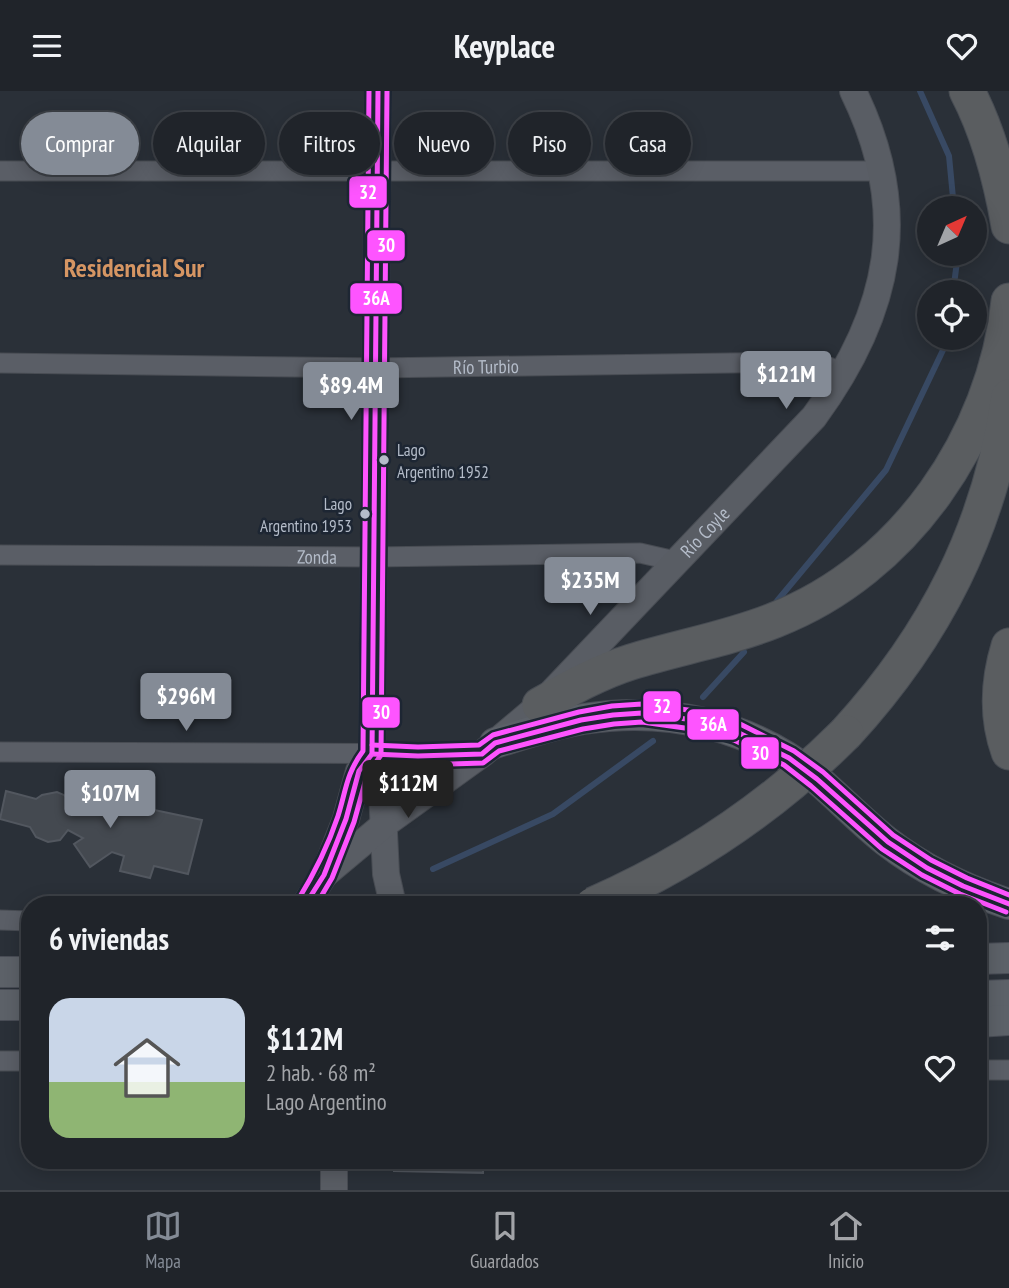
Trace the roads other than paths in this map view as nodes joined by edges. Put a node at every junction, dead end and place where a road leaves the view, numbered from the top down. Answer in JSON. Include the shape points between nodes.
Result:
{"nodes":[{"id":1,"x":378,"y":91,"type":"edge"},
{"id":2,"x":853,"y":91,"type":"edge"},
{"id":3,"x":967,"y":91,"type":"edge"},
{"id":4,"x":378,"y":112,"type":"edge"},
{"id":5,"x":0,"y":171,"type":"edge"},
{"id":6,"x":881,"y":171,"type":"junction"},
{"id":7,"x":279,"y":172,"type":"edge"},
{"id":8,"x":380,"y":173,"type":"edge"},
{"id":9,"x":379,"y":175,"type":"edge"},
{"id":10,"x":1009,"y":226,"type":"edge"},
{"id":11,"x":1009,"y":300,"type":"edge"},
{"id":12,"x":0,"y":363,"type":"edge"},
{"id":13,"x":376,"y":368,"type":"junction"},
{"id":14,"x":845,"y":373,"type":"junction"},
{"id":15,"x":1009,"y":397,"type":"edge"},
{"id":16,"x":0,"y":555,"type":"edge"},
{"id":17,"x":373,"y":558,"type":"junction"},
{"id":18,"x":675,"y":561,"type":"junction"},
{"id":19,"x":1009,"y":646,"type":"edge"},
{"id":20,"x":540,"y":705,"type":"junction"},
{"id":21,"x":489,"y":748,"type":"junction"},
{"id":22,"x":0,"y":752,"type":"edge"},
{"id":23,"x":1009,"y":752,"type":"edge"},
{"id":24,"x":372,"y":754,"type":"junction"},
{"id":25,"x":384,"y":824,"type":"junction"},
{"id":26,"x":324,"y":875,"type":"junction"},
{"id":27,"x":311,"y":896,"type":"edge"},
{"id":28,"x":391,"y":896,"type":"edge"},
{"id":29,"x":612,"y":896,"type":"edge"},
{"id":30,"x":1009,"y":904,"type":"edge"},
{"id":31,"x":0,"y":920,"type":"edge"},
{"id":32,"x":21,"y":921,"type":"edge"},
{"id":33,"x":1009,"y":958,"type":"edge"},
{"id":34,"x":987,"y":959,"type":"edge"},
{"id":35,"x":0,"y":972,"type":"edge"},
{"id":36,"x":21,"y":972,"type":"edge"},
{"id":37,"x":1009,"y":995,"type":"edge"},
{"id":38,"x":987,"y":996,"type":"edge"},
{"id":39,"x":0,"y":1005,"type":"edge"},
{"id":40,"x":21,"y":1005,"type":"edge"},
{"id":41,"x":1009,"y":1020,"type":"edge"},
{"id":42,"x":987,"y":1021,"type":"edge"},
{"id":43,"x":0,"y":1061,"type":"edge"},
{"id":44,"x":21,"y":1061,"type":"edge"},
{"id":45,"x":987,"y":1070,"type":"edge"},
{"id":46,"x":1009,"y":1070,"type":"edge"},
{"id":47,"x":334,"y":1169,"type":"edge"},
{"id":48,"x":334,"y":1190,"type":"edge"}],
"edges":[{"from":1,"to":4,"type":"street"},
{"from":2,"to":6,"type":"street","name":"Río Coyle"},
{"from":3,"to":10,"type":"highway","via":[[991,149]]},
{"from":5,"to":7,"type":"street"},
{"from":6,"to":8,"type":"street"},
{"from":6,"to":14,"type":"street","name":"Río Coyle","via":[[888,216],[887,250],[869,319]]},
{"from":9,"to":13,"type":"street"},
{"from":11,"to":20,"type":"highway","via":[[991,382],[956,463],[920,513],[856,574],[778,619],[712,642],[630,662]]},
{"from":12,"to":13,"type":"street","name":"Río Turbio"},
{"from":13,"to":14,"type":"street","name":"Río Turbio","via":[[803,362]]},
{"from":13,"to":17,"type":"street"},
{"from":14,"to":18,"type":"street","name":"Río Coyle","via":[[814,417]]},
{"from":15,"to":29,"type":"highway","bridge":true,"via":[[981,517],[946,596],[905,661],[845,733],[787,788],[723,836]]},
{"from":16,"to":17,"type":"street","name":"Zonda"},
{"from":17,"to":18,"type":"street","name":"Zonda","via":[[640,553]]},
{"from":17,"to":24,"type":"street"},
{"from":18,"to":20,"type":"street","name":"Río Coyle"},
{"from":19,"to":23,"type":"highway","via":[[1000,712]]},
{"from":20,"to":21,"type":"street","name":"Río Coyle"},
{"from":21,"to":24,"type":"street","via":[[418,756]]},
{"from":21,"to":25,"type":"street","name":"Río Coyle"},
{"from":21,"to":30,"type":"main road","via":[[581,720],[642,713],[701,721],[737,732],[789,758],[888,842],[927,868]]},
{"from":22,"to":24,"type":"street"},
{"from":24,"to":25,"type":"street","via":[[381,771]]},
{"from":24,"to":26,"type":"street","via":[[359,771]]},
{"from":25,"to":26,"type":"street","name":"Río Coyle"},
{"from":25,"to":28,"type":"street"},
{"from":26,"to":27,"type":"street"},
{"from":31,"to":32,"type":"street"},
{"from":33,"to":34,"type":"main road"},
{"from":35,"to":36,"type":"main road"},
{"from":37,"to":38,"type":"main road"},
{"from":39,"to":40,"type":"main road"},
{"from":41,"to":42,"type":"main road"},
{"from":43,"to":44,"type":"street"},
{"from":45,"to":46,"type":"street"},
{"from":47,"to":48,"type":"street"}]}
